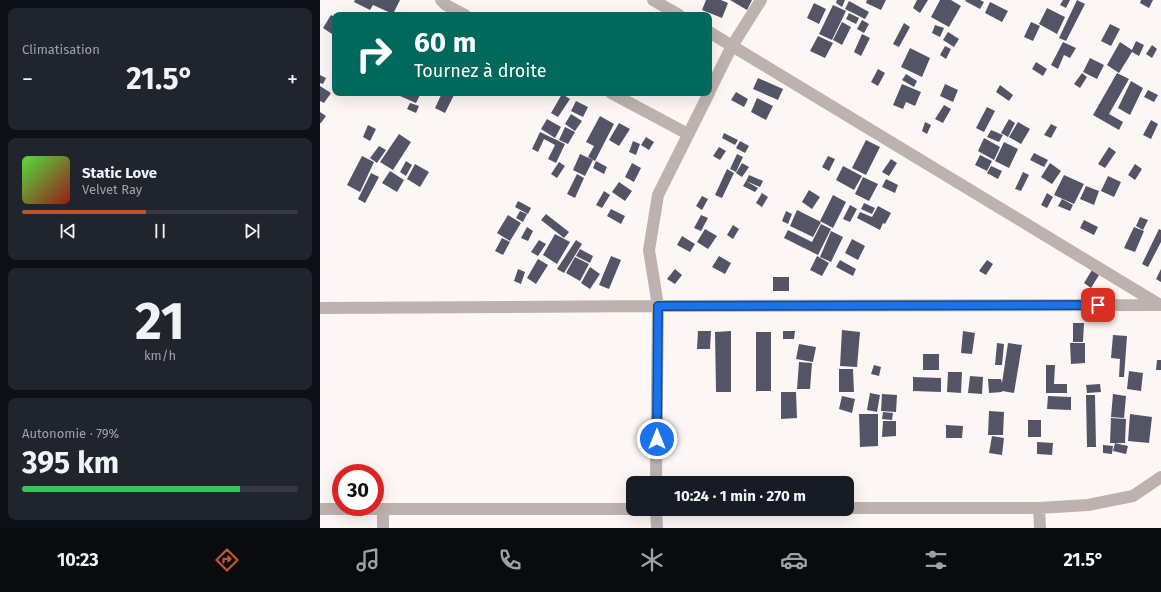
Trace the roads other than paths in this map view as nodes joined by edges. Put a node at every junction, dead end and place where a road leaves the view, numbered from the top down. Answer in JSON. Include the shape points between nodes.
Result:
{"nodes":[{"id":1,"x":441,"y":0,"type":"edge"},
{"id":2,"x":653,"y":0,"type":"edge"},
{"id":3,"x":761,"y":0,"type":"edge"},
{"id":4,"x":459,"y":12,"type":"edge"},
{"id":5,"x":674,"y":12,"type":"edge"},
{"id":6,"x":712,"y":34,"type":"edge"},
{"id":7,"x":732,"y":46,"type":"junction"},
{"id":8,"x":712,"y":87,"type":"edge"},
{"id":9,"x":617,"y":96,"type":"edge"},
{"id":10,"x":707,"y":96,"type":"edge"},
{"id":11,"x":688,"y":134,"type":"junction"},
{"id":12,"x":1161,"y":305,"type":"edge"},
{"id":13,"x":658,"y":306,"type":"junction"},
{"id":14,"x":320,"y":308,"type":"edge"},
{"id":15,"x":656,"y":476,"type":"edge"},
{"id":16,"x":1161,"y":476,"type":"edge"},
{"id":17,"x":854,"y":508,"type":"edge"},
{"id":18,"x":1039,"y":508,"type":"junction"},
{"id":19,"x":320,"y":509,"type":"edge"},
{"id":20,"x":332,"y":509,"type":"edge"},
{"id":21,"x":384,"y":509,"type":"edge"},
{"id":22,"x":626,"y":509,"type":"edge"},
{"id":23,"x":383,"y":516,"type":"edge"},
{"id":24,"x":656,"y":516,"type":"edge"},
{"id":25,"x":384,"y":528,"type":"edge"},
{"id":26,"x":657,"y":528,"type":"edge"},
{"id":27,"x":1040,"y":528,"type":"edge"}],
"edges":[{"from":1,"to":4,"type":"street"},
{"from":2,"to":5,"type":"street"},
{"from":3,"to":7,"type":"street"},
{"from":6,"to":7,"type":"street"},
{"from":7,"to":8,"type":"street"},
{"from":7,"to":12,"type":"street"},
{"from":9,"to":11,"type":"street"},
{"from":10,"to":11,"type":"street"},
{"from":11,"to":13,"type":"street","via":[[658,195],[650,250]]},
{"from":12,"to":13,"type":"street"},
{"from":13,"to":14,"type":"street"},
{"from":13,"to":15,"type":"street"},
{"from":16,"to":18,"type":"street","via":[[1133,496],[1088,505]]},
{"from":17,"to":18,"type":"street"},
{"from":18,"to":27,"type":"street"},
{"from":19,"to":20,"type":"street"},
{"from":21,"to":22,"type":"street"},
{"from":23,"to":25,"type":"street"},
{"from":24,"to":26,"type":"street"}]}
